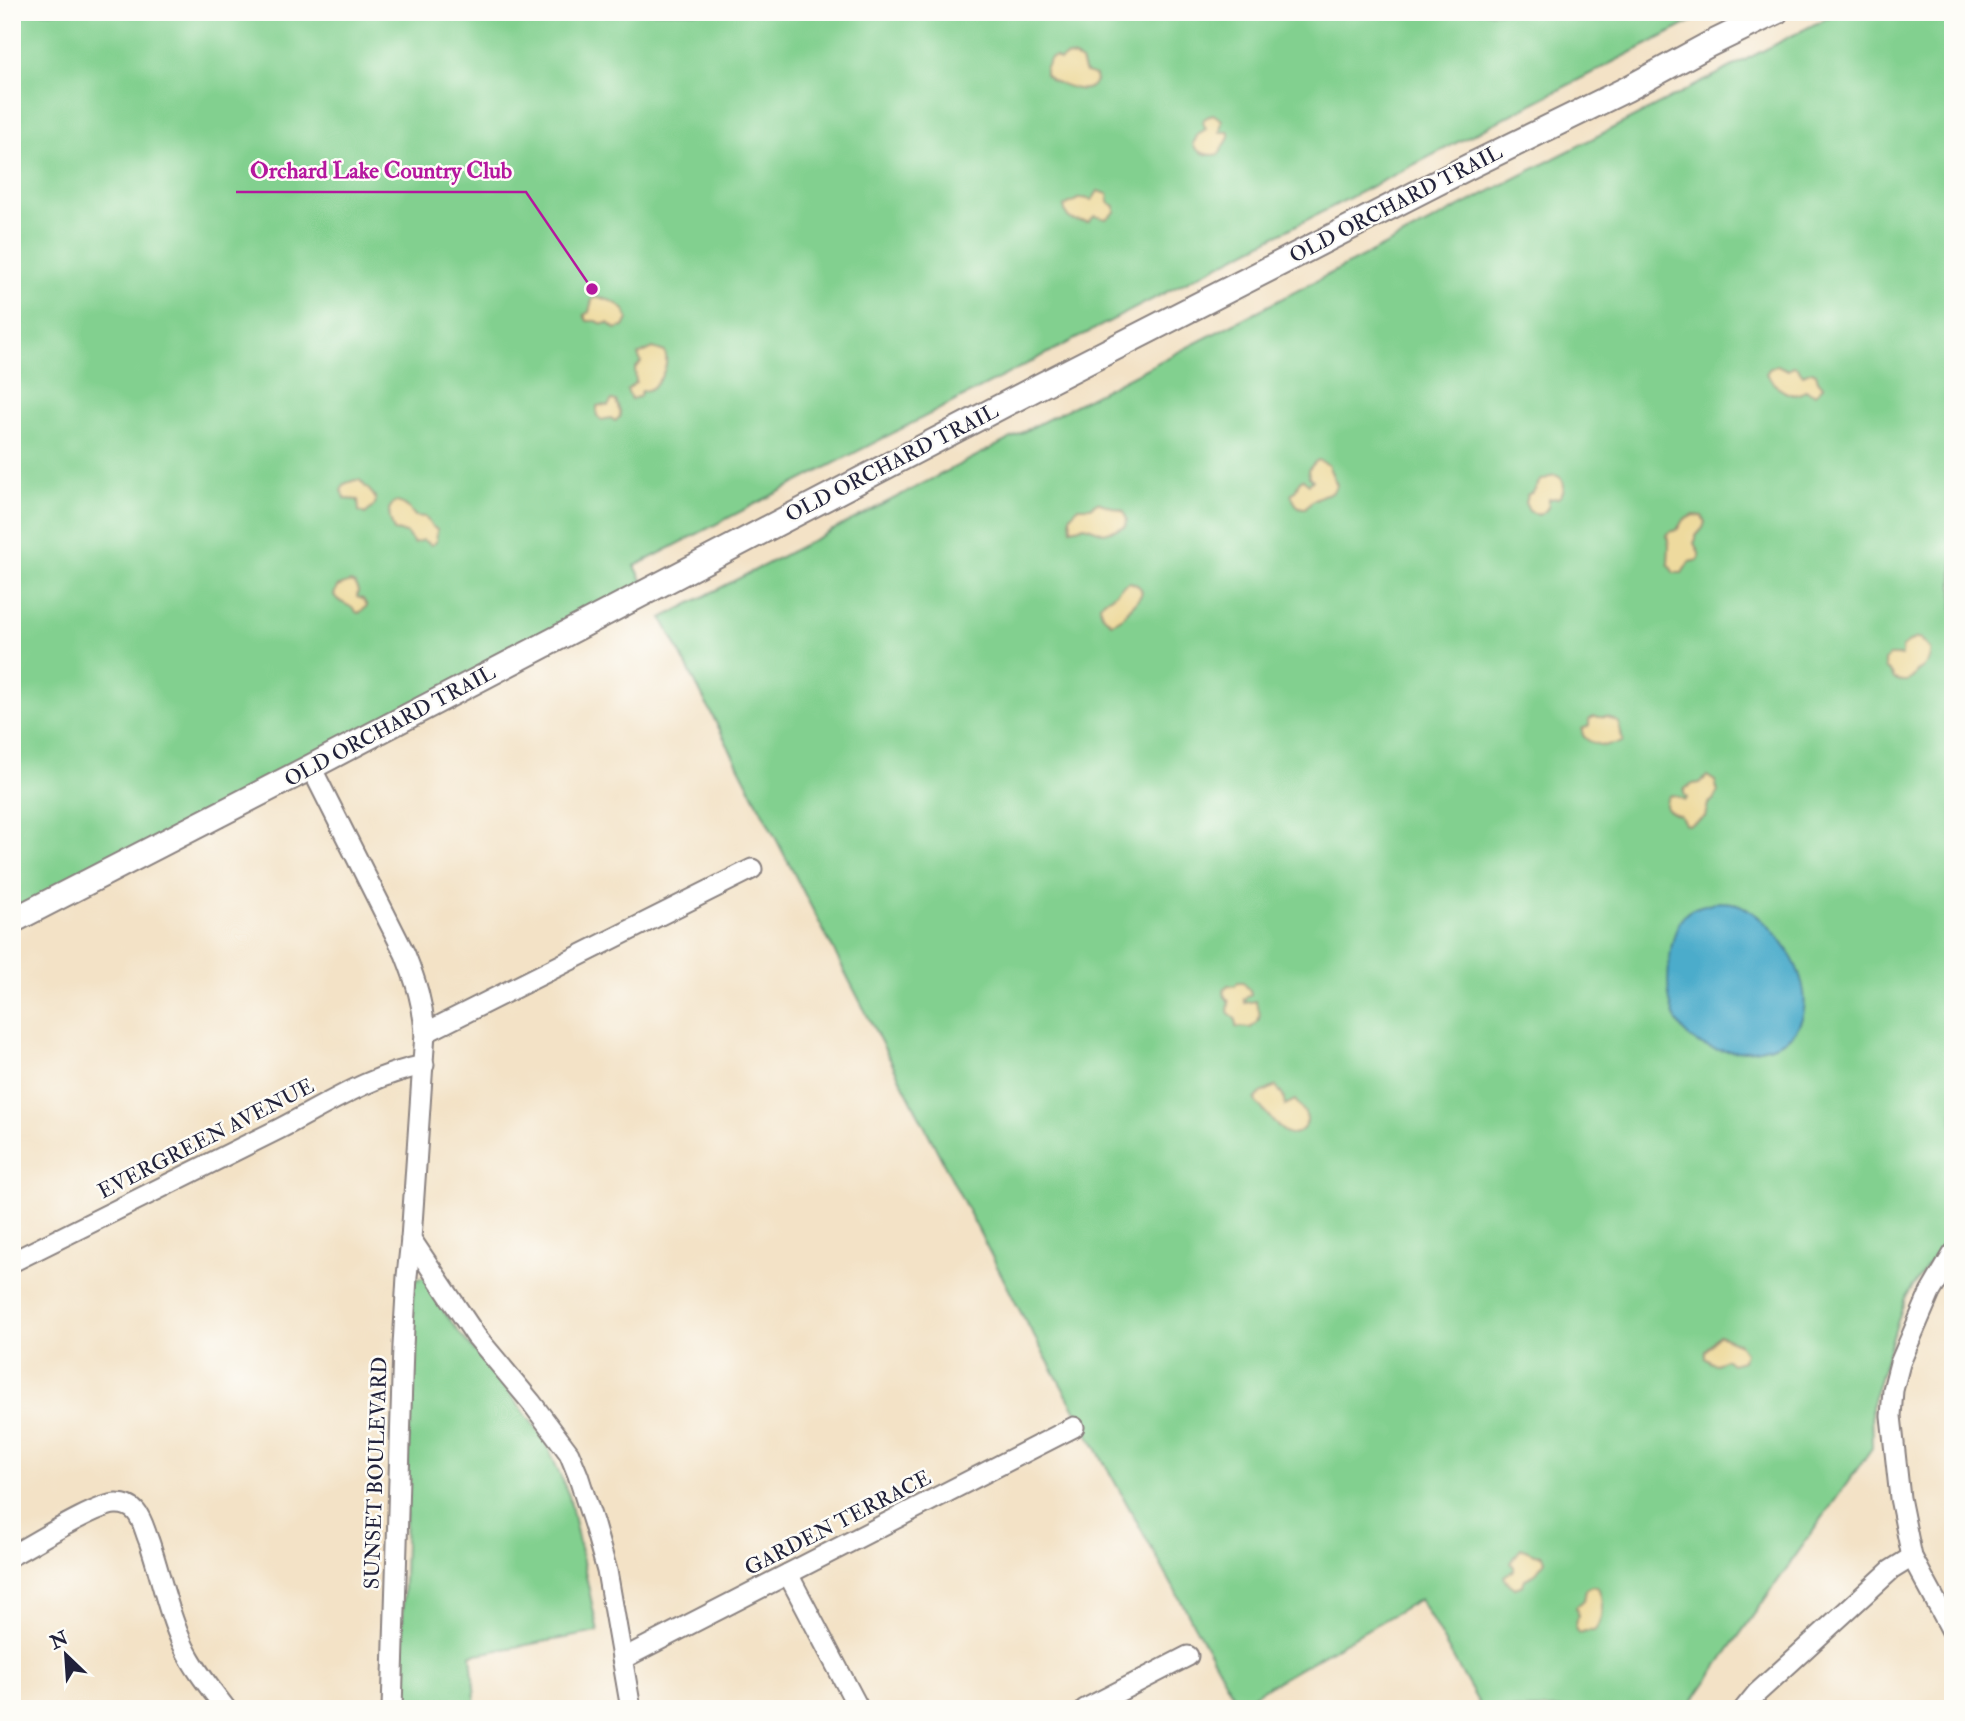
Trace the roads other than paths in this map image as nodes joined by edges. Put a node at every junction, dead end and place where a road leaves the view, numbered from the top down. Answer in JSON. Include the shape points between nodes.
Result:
{"nodes":[{"id":1,"x":1776,"y":12,"type":"edge"},
{"id":2,"x":311,"y":767,"type":"junction"},
{"id":3,"x":752,"y":869,"type":"dead end"},
{"id":4,"x":12,"y":921,"type":"edge"},
{"id":5,"x":425,"y":1033,"type":"junction"},
{"id":6,"x":424,"y":1065,"type":"junction"},
{"id":7,"x":411,"y":1239,"type":"junction"},
{"id":8,"x":1953,"y":1254,"type":"edge"},
{"id":9,"x":12,"y":1262,"type":"edge"},
{"id":10,"x":1074,"y":1427,"type":"dead end"},
{"id":11,"x":12,"y":1555,"type":"edge"},
{"id":12,"x":1912,"y":1558,"type":"junction"},
{"id":13,"x":788,"y":1574,"type":"junction"},
{"id":14,"x":1953,"y":1633,"type":"edge"},
{"id":15,"x":1188,"y":1656,"type":"dead end"},
{"id":16,"x":622,"y":1659,"type":"junction"},
{"id":17,"x":226,"y":1709,"type":"edge"},
{"id":18,"x":392,"y":1709,"type":"edge"},
{"id":19,"x":631,"y":1709,"type":"edge"},
{"id":20,"x":859,"y":1709,"type":"edge"},
{"id":21,"x":1085,"y":1709,"type":"edge"},
{"id":22,"x":1744,"y":1709,"type":"edge"}],
"edges":[{"from":1,"to":2,"type":"street","name":"OLD ORCHARD TRAIL","via":[[1040,386]]},
{"from":2,"to":4,"type":"street","name":"OLD ORCHARD TRAIL"},
{"from":2,"to":5,"type":"street","name":"SUNSET BOULEVARD","via":[[405,954],[418,985]]},
{"from":3,"to":5,"type":"street"},
{"from":5,"to":6,"type":"street","name":"SUNSET BOULEVARD"},
{"from":6,"to":7,"type":"street","name":"SUNSET BOULEVARD"},
{"from":6,"to":9,"type":"street","name":"EVERGREEN AVENUE","via":[[369,1080]]},
{"from":7,"to":16,"type":"street","via":[[476,1336],[569,1453],[607,1571]]},
{"from":7,"to":18,"type":"street","name":"SUNSET BOULEVARD","via":[[403,1346]]},
{"from":8,"to":12,"type":"street","via":[[1917,1322],[1893,1390],[1895,1459]]},
{"from":10,"to":13,"type":"street","name":"GARDEN TERRACE"},
{"from":11,"to":17,"type":"street","via":[[99,1508],[114,1504],[134,1509],[185,1648]]},
{"from":12,"to":14,"type":"street"},
{"from":12,"to":22,"type":"street","via":[[1891,1570]]},
{"from":13,"to":16,"type":"street","name":"GARDEN TERRACE"},
{"from":13,"to":20,"type":"street"},
{"from":15,"to":21,"type":"street"},
{"from":16,"to":19,"type":"street"}]}
